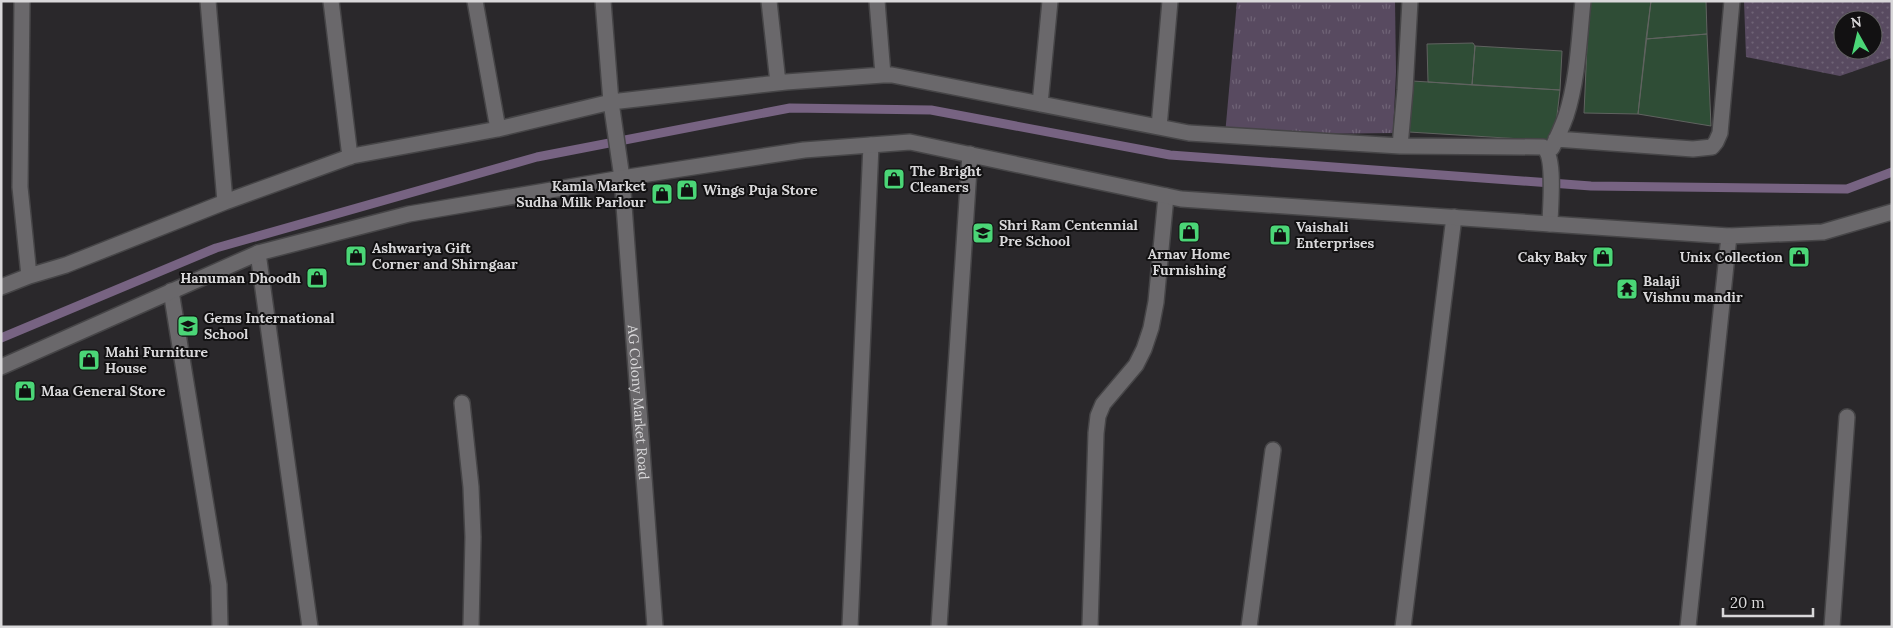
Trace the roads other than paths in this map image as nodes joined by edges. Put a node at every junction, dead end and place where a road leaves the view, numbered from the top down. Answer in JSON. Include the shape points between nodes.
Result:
{"nodes":[{"id":1,"x":22,"y":1,"type":"edge"},
{"id":2,"x":208,"y":1,"type":"edge"},
{"id":3,"x":331,"y":1,"type":"edge"},
{"id":4,"x":475,"y":1,"type":"edge"},
{"id":5,"x":603,"y":1,"type":"edge"},
{"id":6,"x":769,"y":1,"type":"edge"},
{"id":7,"x":877,"y":1,"type":"edge"},
{"id":8,"x":1050,"y":1,"type":"edge"},
{"id":9,"x":1170,"y":1,"type":"edge"},
{"id":10,"x":1410,"y":1,"type":"edge"},
{"id":11,"x":1583,"y":1,"type":"edge"},
{"id":12,"x":1732,"y":1,"type":"edge"},
{"id":13,"x":883,"y":75,"type":"junction"},
{"id":14,"x":778,"y":83,"type":"junction"},
{"id":15,"x":1040,"y":104,"type":"junction"},
{"id":16,"x":612,"y":109,"type":"junction"},
{"id":17,"x":1159,"y":127,"type":"junction"},
{"id":18,"x":498,"y":129,"type":"junction"},
{"id":19,"x":1556,"y":139,"type":"junction"},
{"id":20,"x":871,"y":145,"type":"junction"},
{"id":21,"x":1400,"y":146,"type":"junction"},
{"id":22,"x":970,"y":154,"type":"junction"},
{"id":23,"x":350,"y":157,"type":"junction"},
{"id":24,"x":1550,"y":159,"type":"junction"},
{"id":25,"x":622,"y":178,"type":"junction"},
{"id":26,"x":1166,"y":196,"type":"junction"},
{"id":27,"x":225,"y":202,"type":"junction"},
{"id":28,"x":1892,"y":212,"type":"edge"},
{"id":29,"x":1454,"y":217,"type":"junction"},
{"id":30,"x":1550,"y":224,"type":"junction"},
{"id":31,"x":1729,"y":236,"type":"junction"},
{"id":32,"x":258,"y":253,"type":"junction"},
{"id":33,"x":29,"y":276,"type":"junction"},
{"id":34,"x":1,"y":287,"type":"edge"},
{"id":35,"x":171,"y":291,"type":"junction"},
{"id":36,"x":1,"y":367,"type":"edge"},
{"id":37,"x":462,"y":403,"type":"dead end"},
{"id":38,"x":1847,"y":417,"type":"dead end"},
{"id":39,"x":1273,"y":450,"type":"dead end"},
{"id":40,"x":220,"y":627,"type":"edge"},
{"id":41,"x":310,"y":627,"type":"edge"},
{"id":42,"x":472,"y":627,"type":"edge"},
{"id":43,"x":655,"y":627,"type":"edge"},
{"id":44,"x":850,"y":627,"type":"edge"},
{"id":45,"x":939,"y":627,"type":"edge"},
{"id":46,"x":1090,"y":627,"type":"edge"},
{"id":47,"x":1249,"y":627,"type":"edge"},
{"id":48,"x":1403,"y":627,"type":"edge"},
{"id":49,"x":1688,"y":627,"type":"edge"},
{"id":50,"x":1832,"y":627,"type":"edge"}],
"edges":[{"from":1,"to":33,"type":"street","via":[[20,187]]},
{"from":2,"to":27,"type":"street"},
{"from":3,"to":23,"type":"street"},
{"from":4,"to":18,"type":"street"},
{"from":5,"to":16,"type":"street","name":"AG Colony Market Road"},
{"from":6,"to":14,"type":"street"},
{"from":7,"to":13,"type":"street"},
{"from":8,"to":15,"type":"street"},
{"from":9,"to":17,"type":"street"},
{"from":10,"to":21,"type":"street"},
{"from":11,"to":19,"type":"street","via":[[1572,90]]},
{"from":12,"to":19,"type":"street","via":[[1720,133],[1712,147],[1693,149]]},
{"from":13,"to":14,"type":"street"},
{"from":13,"to":15,"type":"street"},
{"from":14,"to":16,"type":"street"},
{"from":15,"to":17,"type":"street"},
{"from":16,"to":18,"type":"street"},
{"from":16,"to":25,"type":"street","name":"AG Colony Market Road"},
{"from":17,"to":21,"type":"street","via":[[1189,133]]},
{"from":18,"to":23,"type":"street"},
{"from":19,"to":24,"type":"street"},
{"from":20,"to":22,"type":"street","via":[[910,142]]},
{"from":20,"to":25,"type":"street","via":[[804,150]]},
{"from":20,"to":44,"type":"street"},
{"from":21,"to":24,"type":"street","via":[[1534,146],[1543,147]]},
{"from":22,"to":26,"type":"street"},
{"from":22,"to":45,"type":"street"},
{"from":23,"to":27,"type":"street"},
{"from":24,"to":30,"type":"street"},
{"from":25,"to":32,"type":"street","via":[[409,214]]},
{"from":25,"to":43,"type":"street","name":"AG Colony Market Road"},
{"from":26,"to":29,"type":"street"},
{"from":26,"to":46,"type":"street","via":[[1151,328],[1136,364],[1103,404],[1098,416]]},
{"from":27,"to":33,"type":"street","via":[[66,265]]},
{"from":28,"to":31,"type":"street","via":[[1823,232]]},
{"from":29,"to":30,"type":"street"},
{"from":29,"to":48,"type":"street"},
{"from":30,"to":31,"type":"street"},
{"from":31,"to":49,"type":"street"},
{"from":32,"to":35,"type":"street"},
{"from":32,"to":41,"type":"street"},
{"from":33,"to":34,"type":"street"},
{"from":35,"to":36,"type":"street"},
{"from":35,"to":40,"type":"street","via":[[219,585]]},
{"from":37,"to":42,"type":"street","via":[[473,537]]},
{"from":38,"to":50,"type":"street"},
{"from":39,"to":47,"type":"street"}]}
